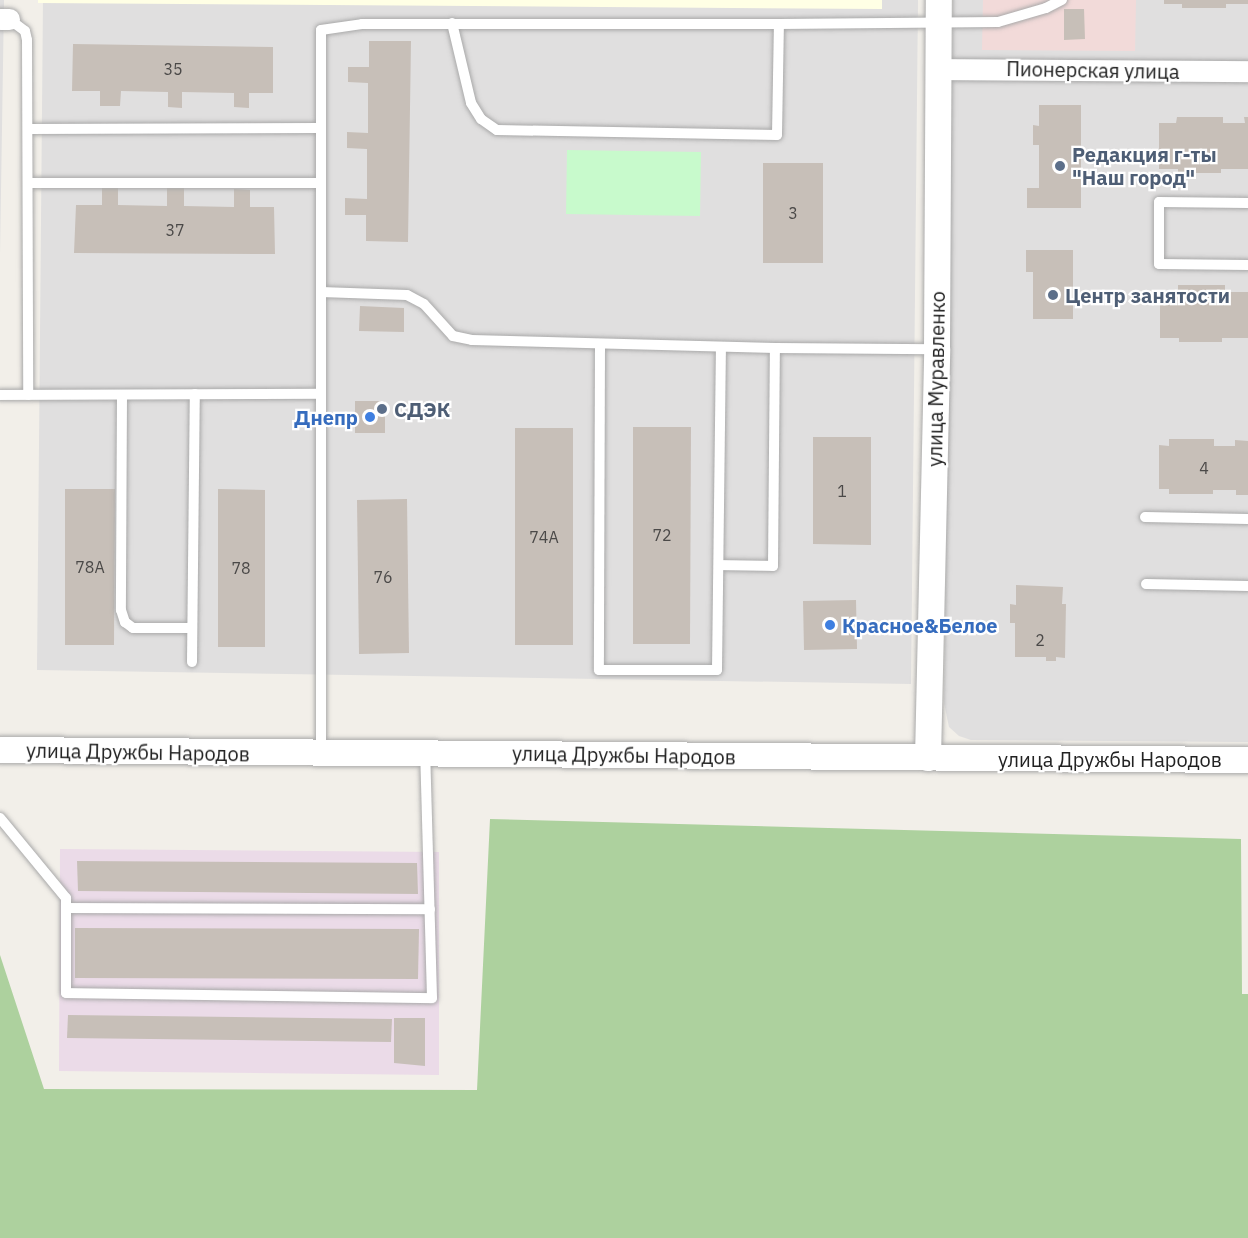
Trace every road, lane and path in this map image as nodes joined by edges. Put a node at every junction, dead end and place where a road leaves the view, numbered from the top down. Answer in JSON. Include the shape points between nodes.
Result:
{"nodes":[{"id":1,"x":1062,"y":0,"type":"edge"},
{"id":2,"x":939,"y":12,"type":"edge"},
{"id":3,"x":4,"y":19,"type":"edge"},
{"id":4,"x":452,"y":23,"type":"junction"},
{"id":5,"x":779,"y":24,"type":"junction"},
{"id":6,"x":938,"y":69,"type":"junction"},
{"id":7,"x":1248,"y":71,"type":"edge"},
{"id":8,"x":321,"y":128,"type":"junction"},
{"id":9,"x":28,"y":129,"type":"junction"},
{"id":10,"x":28,"y":183,"type":"junction"},
{"id":11,"x":321,"y":183,"type":"junction"},
{"id":12,"x":1248,"y":203,"type":"edge"},
{"id":13,"x":1248,"y":266,"type":"edge"},
{"id":14,"x":321,"y":292,"type":"junction"},
{"id":15,"x":600,"y":344,"type":"junction"},
{"id":16,"x":722,"y":347,"type":"junction"},
{"id":17,"x":775,"y":348,"type":"junction"},
{"id":18,"x":937,"y":348,"type":"junction"},
{"id":19,"x":195,"y":394,"type":"junction"},
{"id":20,"x":321,"y":394,"type":"junction"},
{"id":21,"x":0,"y":395,"type":"edge"},
{"id":22,"x":28,"y":395,"type":"junction"},
{"id":23,"x":122,"y":395,"type":"junction"},
{"id":24,"x":1145,"y":517,"type":"dead end"},
{"id":25,"x":1248,"y":519,"type":"edge"},
{"id":26,"x":720,"y":565,"type":"junction"},
{"id":27,"x":1146,"y":584,"type":"dead end"},
{"id":28,"x":1248,"y":586,"type":"edge"},
{"id":29,"x":192,"y":628,"type":"junction"},
{"id":30,"x":192,"y":662,"type":"dead end"},
{"id":31,"x":0,"y":750,"type":"edge"},
{"id":32,"x":321,"y":754,"type":"junction"},
{"id":33,"x":425,"y":754,"type":"junction"},
{"id":34,"x":928,"y":758,"type":"junction"},
{"id":35,"x":1248,"y":760,"type":"edge"},
{"id":36,"x":0,"y":818,"type":"edge"},
{"id":37,"x":66,"y":908,"type":"junction"},
{"id":38,"x":430,"y":909,"type":"junction"}],
"edges":[{"from":1,"to":2,"type":"lane","via":[[998,22]]},
{"from":2,"to":5,"type":"lane"},
{"from":2,"to":6,"type":"street","name":"улица Муравленко"},
{"from":3,"to":9,"type":"lane","via":[[25,31]]},
{"from":4,"to":5,"type":"lane"},
{"from":4,"to":5,"type":"lane","via":[[471,103],[481,119],[497,130],[777,135]]},
{"from":4,"to":8,"type":"lane","via":[[362,24],[321,30]]},
{"from":6,"to":7,"type":"street","name":"Пионерская улица"},
{"from":6,"to":18,"type":"street","name":"улица Муравленко"},
{"from":8,"to":9,"type":"lane"},
{"from":8,"to":11,"type":"lane"},
{"from":9,"to":10,"type":"lane"},
{"from":10,"to":11,"type":"lane"},
{"from":10,"to":22,"type":"lane"},
{"from":11,"to":14,"type":"lane"},
{"from":12,"to":13,"type":"lane","via":[[1159,202],[1159,264]]},
{"from":14,"to":15,"type":"lane","via":[[407,296],[424,304],[453,336],[462,338]]},
{"from":14,"to":20,"type":"lane"},
{"from":15,"to":16,"type":"lane"},
{"from":15,"to":26,"type":"lane","via":[[599,670],[717,670]]},
{"from":16,"to":17,"type":"lane"},
{"from":16,"to":26,"type":"lane"},
{"from":17,"to":18,"type":"lane"},
{"from":17,"to":26,"type":"lane","via":[[773,566]]},
{"from":18,"to":34,"type":"street","name":"улица Муравленко"},
{"from":19,"to":20,"type":"lane"},
{"from":19,"to":23,"type":"lane"},
{"from":19,"to":29,"type":"lane"},
{"from":20,"to":32,"type":"lane"},
{"from":21,"to":22,"type":"lane"},
{"from":22,"to":23,"type":"lane"},
{"from":23,"to":29,"type":"lane","via":[[124,622],[133,628]]},
{"from":24,"to":25,"type":"lane"},
{"from":27,"to":28,"type":"lane"},
{"from":29,"to":30,"type":"lane"},
{"from":31,"to":32,"type":"street","name":"улица Дружбы Народов"},
{"from":32,"to":33,"type":"street","name":"улица Дружбы Народов"},
{"from":33,"to":34,"type":"street","name":"улица Дружбы Народов"},
{"from":33,"to":38,"type":"lane"},
{"from":34,"to":35,"type":"street","name":"улица Дружбы Народов"},
{"from":36,"to":37,"type":"lane","via":[[66,898]]},
{"from":37,"to":38,"type":"lane"},
{"from":37,"to":38,"type":"lane","via":[[66,993],[432,998]]}]}
